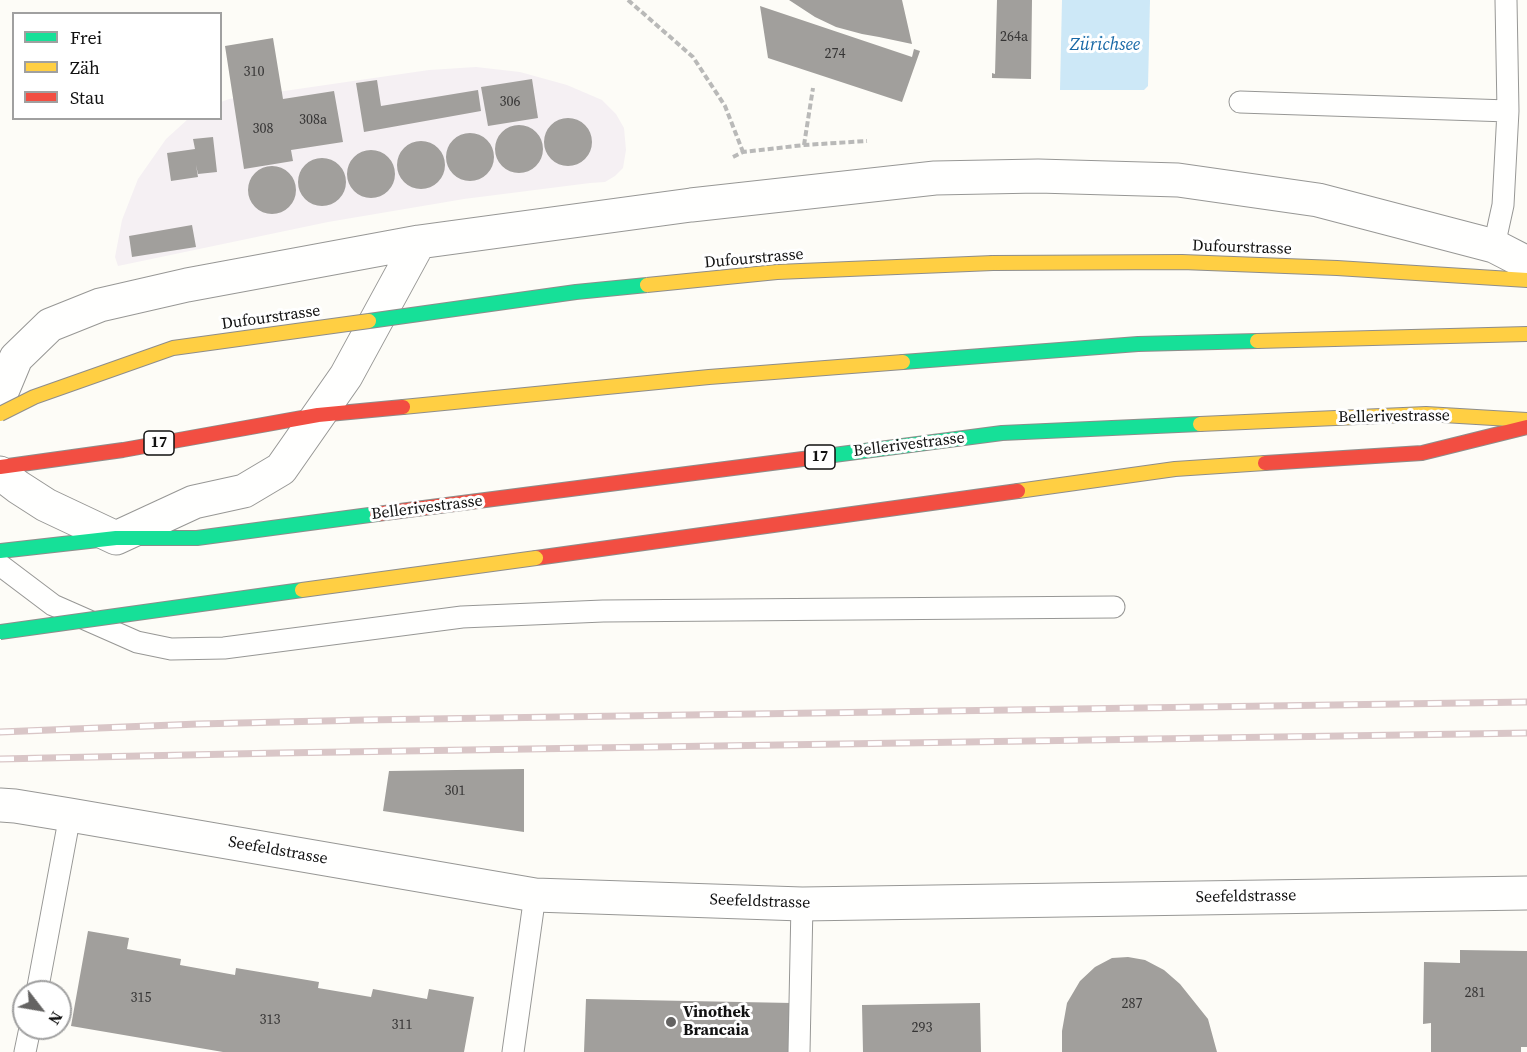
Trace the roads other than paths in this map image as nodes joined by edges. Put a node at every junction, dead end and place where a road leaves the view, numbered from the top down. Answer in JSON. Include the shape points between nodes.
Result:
{"nodes":[{"id":1,"x":1506,"y":0,"type":"edge"},
{"id":2,"x":1240,"y":102,"type":"dead end"},
{"id":3,"x":1508,"y":111,"type":"junction"},
{"id":4,"x":419,"y":242,"type":"junction"},
{"id":5,"x":1494,"y":246,"type":"junction"},
{"id":6,"x":1527,"y":263,"type":"edge"},
{"id":7,"x":1527,"y":280,"type":"edge"},
{"id":8,"x":1527,"y":334,"type":"edge"},
{"id":9,"x":0,"y":403,"type":"edge"},
{"id":10,"x":0,"y":414,"type":"edge"},
{"id":11,"x":318,"y":415,"type":"junction"},
{"id":12,"x":1527,"y":420,"type":"edge"},
{"id":13,"x":1527,"y":427,"type":"edge"},
{"id":14,"x":0,"y":467,"type":"edge"},
{"id":15,"x":0,"y":473,"type":"edge"},
{"id":16,"x":116,"y":538,"type":"junction"},
{"id":17,"x":0,"y":551,"type":"edge"},
{"id":18,"x":0,"y":565,"type":"edge"},
{"id":19,"x":1114,"y":607,"type":"dead end"},
{"id":20,"x":0,"y":632,"type":"edge"},
{"id":21,"x":0,"y":805,"type":"edge"},
{"id":22,"x":70,"y":815,"type":"junction"},
{"id":23,"x":1527,"y":893,"type":"edge"},
{"id":24,"x":535,"y":895,"type":"junction"},
{"id":25,"x":802,"y":904,"type":"junction"},
{"id":26,"x":39,"y":980,"type":"edge"},
{"id":27,"x":513,"y":1052,"type":"edge"},
{"id":28,"x":799,"y":1052,"type":"edge"}],
"edges":[{"from":1,"to":3,"type":"lane"},
{"from":2,"to":3,"type":"lane"},
{"from":3,"to":5,"type":"lane","via":[[1503,205]]},
{"from":4,"to":5,"type":"street","via":[[691,205],[935,178],[1038,177],[1178,180],[1318,200]]},
{"from":4,"to":9,"type":"street","via":[[100,305],[50,325],[16,358]]},
{"from":4,"to":11,"type":"street","name":"Bellerivestrasse","via":[[346,376]]},
{"from":5,"to":6,"type":"street"},
{"from":7,"to":10,"type":"main road","name":"Dufourstrasse","bridge":true,"via":[[1182,262],[993,263],[777,272],[576,292],[173,348],[34,397]]},
{"from":8,"to":11,"type":"main road","number":"17","via":[[1138,344],[709,377]]},
{"from":11,"to":14,"type":"main road","number":"17","via":[[123,450]]},
{"from":11,"to":16,"type":"street","name":"Bellerivestrasse","via":[[281,469],[244,491],[194,501]]},
{"from":12,"to":16,"type":"main road","name":"Bellerivestrasse","number":"17","via":[[1426,414],[1002,433],[197,538]]},
{"from":13,"to":20,"type":"main road","bridge":true,"via":[[1422,453],[1174,469]]},
{"from":15,"to":16,"type":"street","name":"Bellerivestrasse","via":[[46,505]]},
{"from":16,"to":17,"type":"main road","name":"Bellerivestrasse","number":"17"},
{"from":18,"to":19,"type":"lane","via":[[53,605],[136,642],[171,649],[224,648],[462,616],[603,611]]},
{"from":21,"to":22,"type":"street","name":"Seefeldstrasse"},
{"from":22,"to":24,"type":"street","name":"Seefeldstrasse"},
{"from":22,"to":26,"type":"lane"},
{"from":23,"to":25,"type":"street","name":"Seefeldstrasse"},
{"from":24,"to":25,"type":"street","name":"Seefeldstrasse"},
{"from":24,"to":27,"type":"lane"},
{"from":25,"to":28,"type":"lane"}]}
